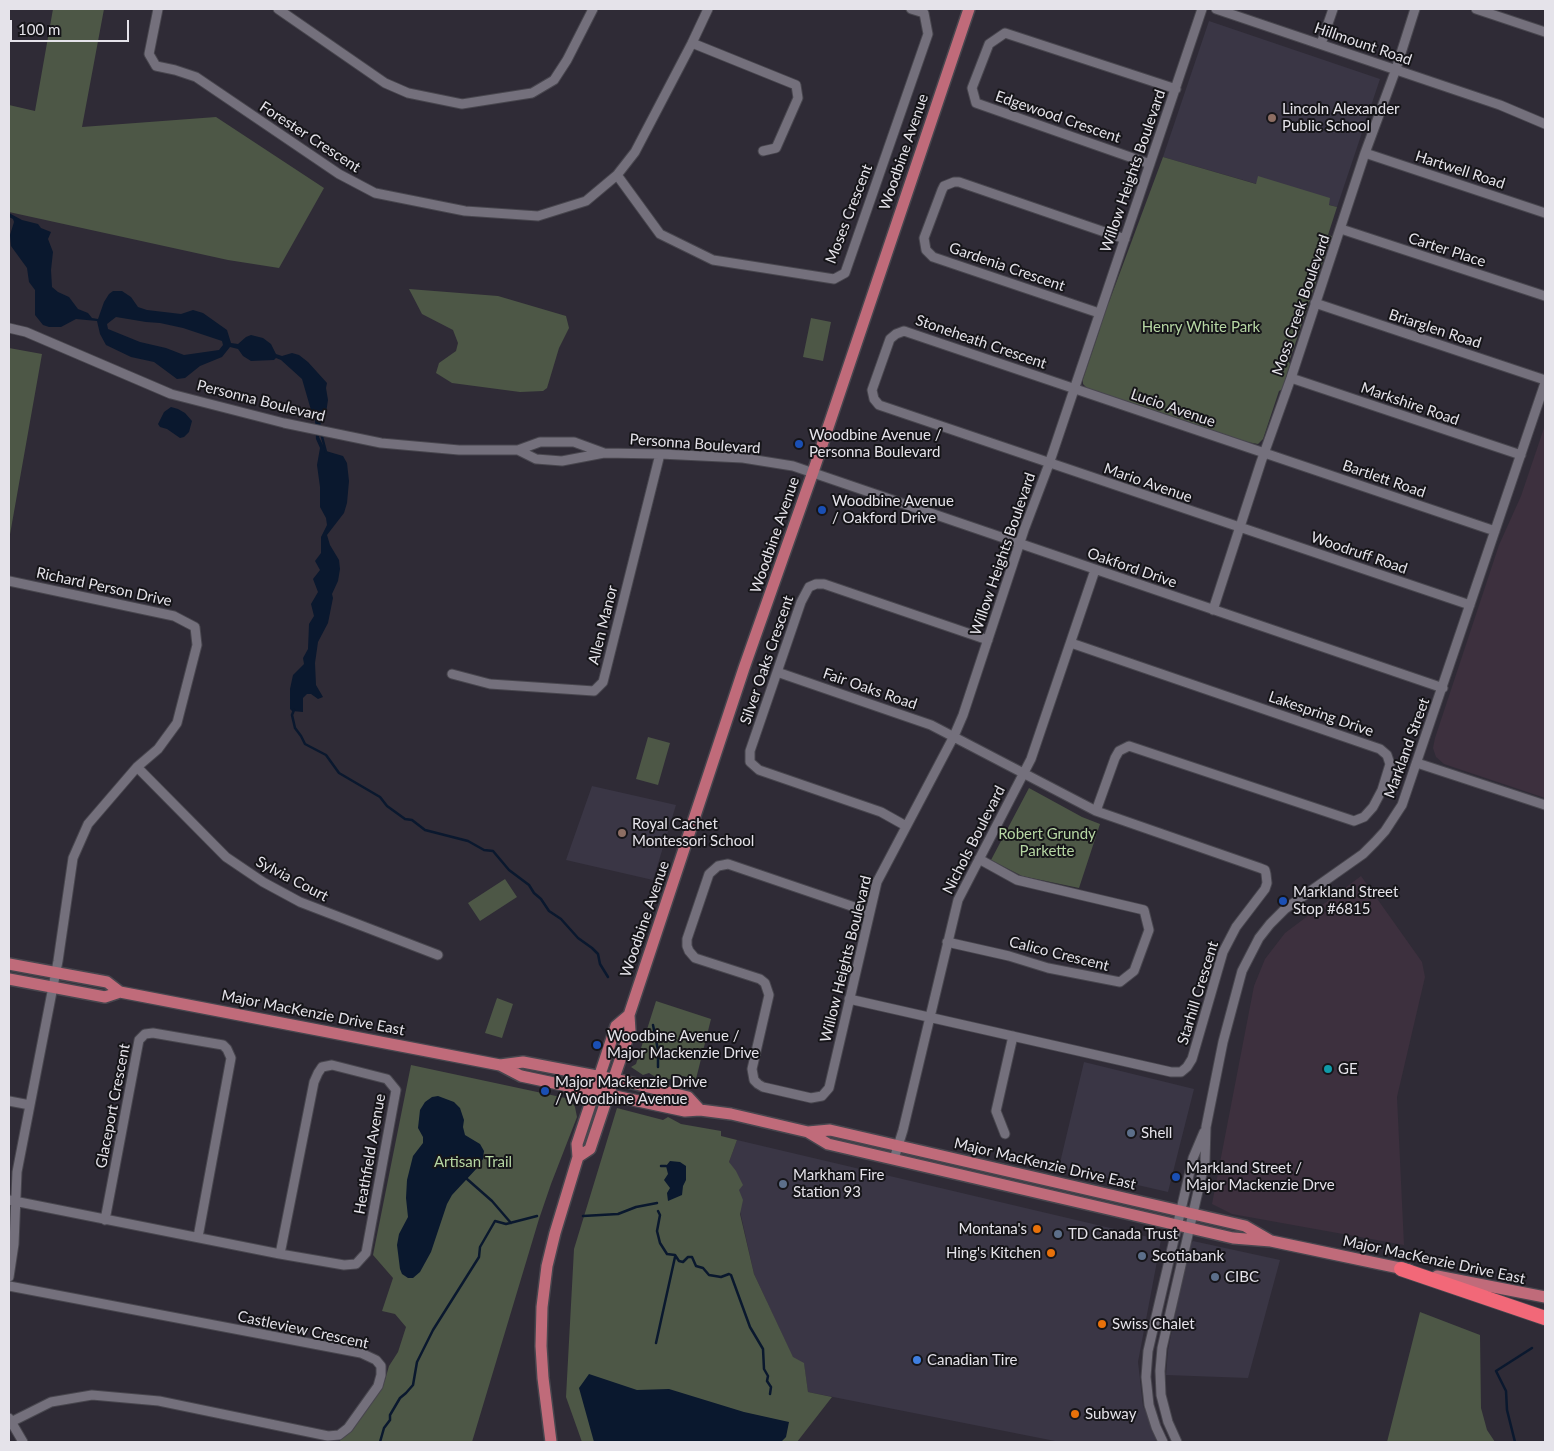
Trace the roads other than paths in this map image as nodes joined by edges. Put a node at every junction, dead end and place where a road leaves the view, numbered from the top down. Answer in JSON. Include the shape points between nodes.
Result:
{"nodes":[{"id":1,"x":158,"y":9,"type":"edge"},
{"id":2,"x":278,"y":9,"type":"edge"},
{"id":3,"x":593,"y":9,"type":"edge"},
{"id":4,"x":708,"y":9,"type":"edge"},
{"id":5,"x":911,"y":9,"type":"edge"},
{"id":6,"x":969,"y":9,"type":"edge"},
{"id":7,"x":1202,"y":9,"type":"edge"},
{"id":8,"x":1216,"y":9,"type":"edge"},
{"id":9,"x":1333,"y":9,"type":"edge"},
{"id":10,"x":1415,"y":9,"type":"edge"},
{"id":11,"x":1476,"y":9,"type":"edge"},
{"id":12,"x":1545,"y":32,"type":"edge"},
{"id":13,"x":692,"y":43,"type":"junction"},
{"id":14,"x":1321,"y":44,"type":"junction"},
{"id":15,"x":1396,"y":69,"type":"junction"},
{"id":16,"x":1176,"y":89,"type":"junction"},
{"id":17,"x":1500,"y":105,"type":"junction"},
{"id":18,"x":1545,"y":117,"type":"edge"},
{"id":19,"x":1545,"y":124,"type":"edge"},
{"id":20,"x":763,"y":151,"type":"dead end"},
{"id":21,"x":1365,"y":153,"type":"junction"},
{"id":22,"x":1150,"y":164,"type":"junction"},
{"id":23,"x":617,"y":175,"type":"junction"},
{"id":24,"x":1545,"y":213,"type":"edge"},
{"id":25,"x":1341,"y":229,"type":"junction"},
{"id":26,"x":1125,"y":238,"type":"junction"},
{"id":27,"x":1545,"y":296,"type":"edge"},
{"id":28,"x":1315,"y":303,"type":"junction"},
{"id":29,"x":1099,"y":313,"type":"junction"},
{"id":30,"x":9,"y":328,"type":"edge"},
{"id":31,"x":1291,"y":378,"type":"junction"},
{"id":32,"x":1545,"y":382,"type":"edge"},
{"id":33,"x":1074,"y":389,"type":"junction"},
{"id":34,"x":518,"y":450,"type":"junction"},
{"id":35,"x":604,"y":453,"type":"junction"},
{"id":36,"x":1264,"y":453,"type":"junction"},
{"id":37,"x":660,"y":454,"type":"junction"},
{"id":38,"x":1521,"y":456,"type":"junction"},
{"id":39,"x":1049,"y":464,"type":"junction"},
{"id":40,"x":813,"y":472,"type":"junction"},
{"id":41,"x":1239,"y":528,"type":"junction"},
{"id":42,"x":1496,"y":530,"type":"junction"},
{"id":43,"x":1020,"y":544,"type":"junction"},
{"id":44,"x":1095,"y":570,"type":"junction"},
{"id":45,"x":9,"y":582,"type":"edge"},
{"id":46,"x":1470,"y":605,"type":"junction"},
{"id":47,"x":1213,"y":610,"type":"junction"},
{"id":48,"x":988,"y":640,"type":"junction"},
{"id":49,"x":1070,"y":643,"type":"junction"},
{"id":50,"x":777,"y":672,"type":"junction"},
{"id":51,"x":452,"y":674,"type":"dead end"},
{"id":52,"x":1443,"y":688,"type":"junction"},
{"id":53,"x":954,"y":736,"type":"junction"},
{"id":54,"x":1417,"y":763,"type":"junction"},
{"id":55,"x":137,"y":767,"type":"junction"},
{"id":56,"x":1024,"y":773,"type":"junction"},
{"id":57,"x":1545,"y":805,"type":"edge"},
{"id":58,"x":1096,"y":811,"type":"junction"},
{"id":59,"x":906,"y":826,"type":"junction"},
{"id":60,"x":979,"y":860,"type":"junction"},
{"id":61,"x":869,"y":912,"type":"junction"},
{"id":62,"x":947,"y":942,"type":"junction"},
{"id":63,"x":438,"y":955,"type":"dead end"},
{"id":64,"x":9,"y":964,"type":"edge"},
{"id":65,"x":56,"y":973,"type":"junction"},
{"id":66,"x":9,"y":979,"type":"edge"},
{"id":67,"x":53,"y":988,"type":"junction"},
{"id":68,"x":120,"y":992,"type":"junction"},
{"id":69,"x":849,"y":999,"type":"junction"},
{"id":70,"x":629,"y":1015,"type":"junction"},
{"id":71,"x":930,"y":1017,"type":"junction"},
{"id":72,"x":1013,"y":1036,"type":"junction"},
{"id":73,"x":500,"y":1065,"type":"junction"},
{"id":74,"x":600,"y":1076,"type":"junction"},
{"id":75,"x":614,"y":1079,"type":"junction"},
{"id":76,"x":595,"y":1092,"type":"junction"},
{"id":77,"x":609,"y":1094,"type":"junction"},
{"id":78,"x":9,"y":1101,"type":"edge"},
{"id":79,"x":30,"y":1105,"type":"junction"},
{"id":80,"x":700,"y":1110,"type":"junction"},
{"id":81,"x":1206,"y":1127,"type":"junction"},
{"id":82,"x":808,"y":1132,"type":"junction"},
{"id":83,"x":1004,"y":1134,"type":"dead end"},
{"id":84,"x":898,"y":1145,"type":"junction"},
{"id":85,"x":578,"y":1157,"type":"junction"},
{"id":86,"x":894,"y":1159,"type":"junction"},
{"id":87,"x":13,"y":1201,"type":"edge"},
{"id":88,"x":1180,"y":1211,"type":"junction"},
{"id":89,"x":1193,"y":1214,"type":"junction"},
{"id":90,"x":105,"y":1220,"type":"junction"},
{"id":91,"x":1177,"y":1225,"type":"junction"},
{"id":92,"x":1190,"y":1228,"type":"junction"},
{"id":93,"x":198,"y":1237,"type":"junction"},
{"id":94,"x":1271,"y":1242,"type":"junction"},
{"id":95,"x":280,"y":1254,"type":"junction"},
{"id":96,"x":1401,"y":1268,"type":"junction"},
{"id":97,"x":9,"y":1277,"type":"edge"},
{"id":98,"x":9,"y":1286,"type":"edge"},
{"id":99,"x":1545,"y":1299,"type":"edge"},
{"id":100,"x":1545,"y":1318,"type":"edge"},
{"id":101,"x":9,"y":1421,"type":"edge"},
{"id":102,"x":550,"y":1436,"type":"edge"},
{"id":103,"x":23,"y":1442,"type":"edge"},
{"id":104,"x":556,"y":1442,"type":"edge"},
{"id":105,"x":1163,"y":1442,"type":"edge"},
{"id":106,"x":1177,"y":1442,"type":"edge"}],
"edges":[{"from":1,"to":23,"type":"street","name":"Forester Crescent","via":[[149,54],[156,66],[196,76],[339,174],[375,193],[465,211],[538,216],[586,200]]},
{"from":2,"to":3,"type":"street","via":[[386,83],[408,93],[462,104],[532,93],[554,80],[568,60]]},
{"from":4,"to":13,"type":"street","name":"Forester Crescent"},
{"from":5,"to":23,"type":"street","name":"Moses Crescent","via":[[924,13],[928,34],[845,273],[834,279],[713,260],[660,234]]},
{"from":6,"to":40,"type":"main road","name":"Woodbine Avenue"},
{"from":7,"to":16,"type":"street","name":"Willow Heights Boulevard"},
{"from":8,"to":14,"type":"street","name":"Hillmount Road"},
{"from":9,"to":14,"type":"street"},
{"from":10,"to":15,"type":"street","name":"Moss Creek Boulevard"},
{"from":11,"to":12,"type":"street"},
{"from":13,"to":20,"type":"street","via":[[796,85],[798,98],[776,148]]},
{"from":13,"to":23,"type":"street","name":"Forester Crescent","via":[[635,152]]},
{"from":14,"to":15,"type":"street","name":"Hillmount Road"},
{"from":15,"to":17,"type":"street","name":"Hillmount Road"},
{"from":15,"to":21,"type":"street","name":"Moss Creek Boulevard"},
{"from":16,"to":22,"type":"street","name":"Willow Heights Boulevard"},
{"from":16,"to":22,"type":"street","name":"Edgewood Crescent","via":[[1005,33],[990,44],[972,88],[976,103]]},
{"from":17,"to":18,"type":"street","name":"Hillmount Road"},
{"from":17,"to":19,"type":"street","name":"Hillmount Road"},
{"from":21,"to":24,"type":"street","name":"Hartwell Road"},
{"from":21,"to":25,"type":"street","name":"Moss Creek Boulevard"},
{"from":22,"to":26,"type":"street","name":"Willow Heights Boulevard"},
{"from":25,"to":27,"type":"street","name":"Carter Place"},
{"from":25,"to":28,"type":"street","name":"Moss Creek Boulevard"},
{"from":26,"to":29,"type":"street","name":"Willow Heights Boulevard"},
{"from":26,"to":29,"type":"street","name":"Gardenia Crescent","via":[[959,182],[944,186],[924,238],[926,250],[933,257]]},
{"from":28,"to":31,"type":"street","name":"Moss Creek Boulevard"},
{"from":28,"to":32,"type":"street","name":"Briarglen Road"},
{"from":29,"to":33,"type":"street","name":"Willow Heights Boulevard"},
{"from":30,"to":34,"type":"street","name":"Personna Boulevard","via":[[26,332],[171,394],[284,423],[381,443],[459,450]]},
{"from":31,"to":36,"type":"street","name":"Moss Creek Boulevard"},
{"from":31,"to":38,"type":"street","name":"Markshire Road"},
{"from":32,"to":38,"type":"street","name":"Markland Street"},
{"from":33,"to":36,"type":"street","name":"Lucio Avenue"},
{"from":33,"to":39,"type":"street","name":"Willow Heights Boulevard"},
{"from":33,"to":39,"type":"street","name":"Stoneheath Crescent","via":[[904,331],[890,339],[872,390],[879,405]]},
{"from":34,"to":35,"type":"street","name":"Personna Boulevard","via":[[536,459],[562,461]]},
{"from":34,"to":35,"type":"street","name":"Personna Boulevard","via":[[540,442],[574,442]]},
{"from":35,"to":37,"type":"street","name":"Personna Boulevard"},
{"from":36,"to":41,"type":"street","name":"Moss Creek Boulevard"},
{"from":36,"to":42,"type":"street","name":"Bartlett Road"},
{"from":37,"to":40,"type":"street","name":"Personna Boulevard","via":[[743,458]]},
{"from":37,"to":51,"type":"street","name":"Allen Manor","via":[[603,682],[594,691],[490,684]]},
{"from":38,"to":42,"type":"street","name":"Markland Street"},
{"from":39,"to":41,"type":"street","name":"Mario Avenue"},
{"from":39,"to":43,"type":"street","name":"Willow Heights Boulevard"},
{"from":40,"to":43,"type":"street","name":"Oakford Drive"},
{"from":40,"to":70,"type":"main road","name":"Woodbine Avenue"},
{"from":41,"to":46,"type":"street","name":"Woodruff Road"},
{"from":41,"to":47,"type":"street","name":"Moss Creek Boulevard"},
{"from":42,"to":46,"type":"street","name":"Markland Street"},
{"from":43,"to":44,"type":"street","name":"Oakford Drive"},
{"from":43,"to":48,"type":"street","name":"Willow Heights Boulevard"},
{"from":44,"to":47,"type":"street","name":"Oakford Drive"},
{"from":44,"to":49,"type":"street","name":"Nichols Boulevard"},
{"from":45,"to":55,"type":"street","name":"Richard Person Drive","via":[[174,616],[195,627],[197,645],[177,723],[158,750]]},
{"from":46,"to":52,"type":"street","name":"Markland Street"},
{"from":47,"to":52,"type":"street","name":"Oakford Drive"},
{"from":48,"to":50,"type":"street","name":"Silver Oaks Crescent","via":[[816,584],[809,587],[801,602]]},
{"from":48,"to":53,"type":"street","name":"Willow Heights Boulevard"},
{"from":49,"to":56,"type":"street","name":"Nichols Boulevard"},
{"from":49,"to":58,"type":"street","name":"Lakespring Drive","via":[[1380,749],[1390,764],[1373,807],[1364,817],[1354,821],[1129,746],[1119,751],[1115,758]]},
{"from":50,"to":53,"type":"street","name":"Fair Oaks Road","via":[[919,720]]},
{"from":50,"to":59,"type":"street","name":"Silver Oaks Crescent","via":[[749,757],[754,767],[881,812]]},
{"from":52,"to":54,"type":"street","name":"Markland Street"},
{"from":53,"to":56,"type":"street","name":"Starhill Crescent"},
{"from":53,"to":59,"type":"street","name":"Willow Heights Boulevard"},
{"from":54,"to":57,"type":"street"},
{"from":54,"to":81,"type":"street","name":"Markland Street","via":[[1402,805],[1375,842],[1363,854],[1284,909],[1258,938],[1237,987]]},
{"from":55,"to":63,"type":"street","name":"Sylvia Court","via":[[226,857],[263,882],[300,902]]},
{"from":55,"to":65,"type":"street","name":"Richard Person Drive","via":[[88,824],[73,858]]},
{"from":56,"to":58,"type":"street","name":"Starhill Crescent"},
{"from":56,"to":60,"type":"street","name":"Nichols Boulevard"},
{"from":58,"to":72,"type":"street","name":"Starhill Crescent","via":[[1265,870],[1267,883],[1223,952],[1192,1059],[1180,1072]]},
{"from":59,"to":61,"type":"street","name":"Willow Heights Boulevard","via":[[880,874]]},
{"from":60,"to":62,"type":"street","name":"Nichols Boulevard","via":[[958,900]]},
{"from":60,"to":62,"type":"street","name":"Calico Crescent","via":[[1018,880],[1144,910],[1149,930],[1134,971],[1120,982],[1048,968]]},
{"from":61,"to":69,"type":"street","name":"Willow Heights Boulevard"},
{"from":61,"to":69,"type":"street","name":"Willow Heights Boulevard","via":[[728,864],[713,868],[709,874],[687,938],[688,951],[695,958],[760,979],[768,988],[752,1069],[754,1080],[763,1087],[816,1098],[826,1092]]},
{"from":62,"to":71,"type":"street","name":"Nichols Boulevard"},
{"from":64,"to":65,"type":"main road","name":"Major MacKenzie Drive East"},
{"from":65,"to":67,"type":"street","name":"Richard Person Drive"},
{"from":65,"to":68,"type":"main road","name":"Major MacKenzie Drive East","via":[[107,982]]},
{"from":66,"to":67,"type":"main road","name":"Major MacKenzie Drive East"},
{"from":67,"to":68,"type":"main road","name":"Major MacKenzie Drive East","via":[[105,996]]},
{"from":67,"to":79,"type":"street","name":"Richard Person Drive"},
{"from":68,"to":73,"type":"main road","name":"Major MacKenzie Drive East"},
{"from":69,"to":71,"type":"street","name":"Starhill Crescent"},
{"from":70,"to":74,"type":"main road","name":"Woodbine Avenue","via":[[616,1026]]},
{"from":70,"to":75,"type":"main road","name":"Woodbine Avenue","via":[[630,1032]]},
{"from":71,"to":72,"type":"street","name":"Starhill Crescent"},
{"from":71,"to":84,"type":"street","name":"Nichols Boulevard"},
{"from":72,"to":83,"type":"street","via":[[996,1111]]},
{"from":73,"to":74,"type":"main road","name":"Major MacKenzie Drive East","via":[[524,1062]]},
{"from":73,"to":76,"type":"main road","name":"Major MacKenzie Drive East","via":[[521,1076]]},
{"from":74,"to":75,"type":"main road","name":"Major MacKenzie Drive East"},
{"from":74,"to":76,"type":"main road","name":"Woodbine Avenue"},
{"from":75,"to":77,"type":"main road","name":"Woodbine Avenue"},
{"from":75,"to":80,"type":"main road","name":"Major MacKenzie Drive East","via":[[688,1097]]},
{"from":76,"to":77,"type":"main road","name":"Major MacKenzie Drive East"},
{"from":76,"to":85,"type":"main road","name":"Woodbine Avenue","via":[[577,1144]]},
{"from":77,"to":80,"type":"main road","name":"Major MacKenzie Drive East","via":[[685,1111]]},
{"from":77,"to":85,"type":"main road","name":"Woodbine Avenue","via":[[590,1149]]},
{"from":78,"to":79,"type":"street"},
{"from":79,"to":87,"type":"street","name":"Richard Person Drive"},
{"from":80,"to":82,"type":"main road","name":"Major MacKenzie Drive East"},
{"from":81,"to":88,"type":"street","name":"Markland Street","via":[[1193,1158]]},
{"from":81,"to":89,"type":"street","name":"Markland Street","via":[[1205,1161]]},
{"from":82,"to":84,"type":"main road","name":"Major MacKenzie Drive East","via":[[830,1130]]},
{"from":82,"to":86,"type":"main road","name":"Major MacKenzie Drive East","via":[[828,1144]]},
{"from":84,"to":86,"type":"street","name":"Nichols Boulevard"},
{"from":84,"to":88,"type":"main road","name":"Major MacKenzie Drive East"},
{"from":85,"to":102,"type":"main road","name":"Woodbine Avenue","via":[[547,1266],[542,1307],[543,1378]]},
{"from":86,"to":91,"type":"main road","name":"Major MacKenzie Drive East"},
{"from":87,"to":90,"type":"street","name":"Heathfield Avenue"},
{"from":87,"to":97,"type":"street","name":"Richard Person Drive","via":[[14,1244]]},
{"from":88,"to":89,"type":"main road","name":"Major MacKenzie Drive East"},
{"from":88,"to":91,"type":"street","name":"Markland Street"},
{"from":89,"to":92,"type":"street","name":"Markland Street"},
{"from":89,"to":94,"type":"main road","name":"Major MacKenzie Drive East","via":[[1245,1226]]},
{"from":90,"to":93,"type":"street","name":"Heathfield Avenue"},
{"from":90,"to":93,"type":"street","name":"Glaceport Crescent","via":[[139,1040],[145,1034],[153,1033],[223,1045],[231,1058]]},
{"from":91,"to":92,"type":"main road","name":"Major MacKenzie Drive East"},
{"from":91,"to":105,"type":"street","name":"Markland Street","via":[[1149,1344],[1146,1371],[1149,1405]]},
{"from":92,"to":94,"type":"main road","name":"Major MacKenzie Drive East","via":[[1233,1238]]},
{"from":92,"to":106,"type":"street","name":"Markland Street","via":[[1160,1363],[1163,1403]]},
{"from":93,"to":95,"type":"street","name":"Heathfield Avenue"},
{"from":94,"to":96,"type":"main road","name":"Major MacKenzie Drive East"},
{"from":95,"to":95,"type":"street","name":"Heathfield Avenue","via":[[344,1266],[356,1264],[366,1254],[396,1090],[386,1079],[332,1065],[322,1067],[318,1072]]},
{"from":96,"to":99,"type":"main road","name":"Major MacKenzie Drive East"},
{"from":96,"to":100,"type":"highway"},
{"from":98,"to":101,"type":"street","name":"Castleview Crescent","via":[[361,1353],[381,1366],[378,1386],[348,1428],[339,1435],[328,1436],[159,1401],[92,1395],[51,1402]]},
{"from":101,"to":103,"type":"street"},
{"from":102,"to":104,"type":"main road","name":"Woodbine Avenue"}]}
